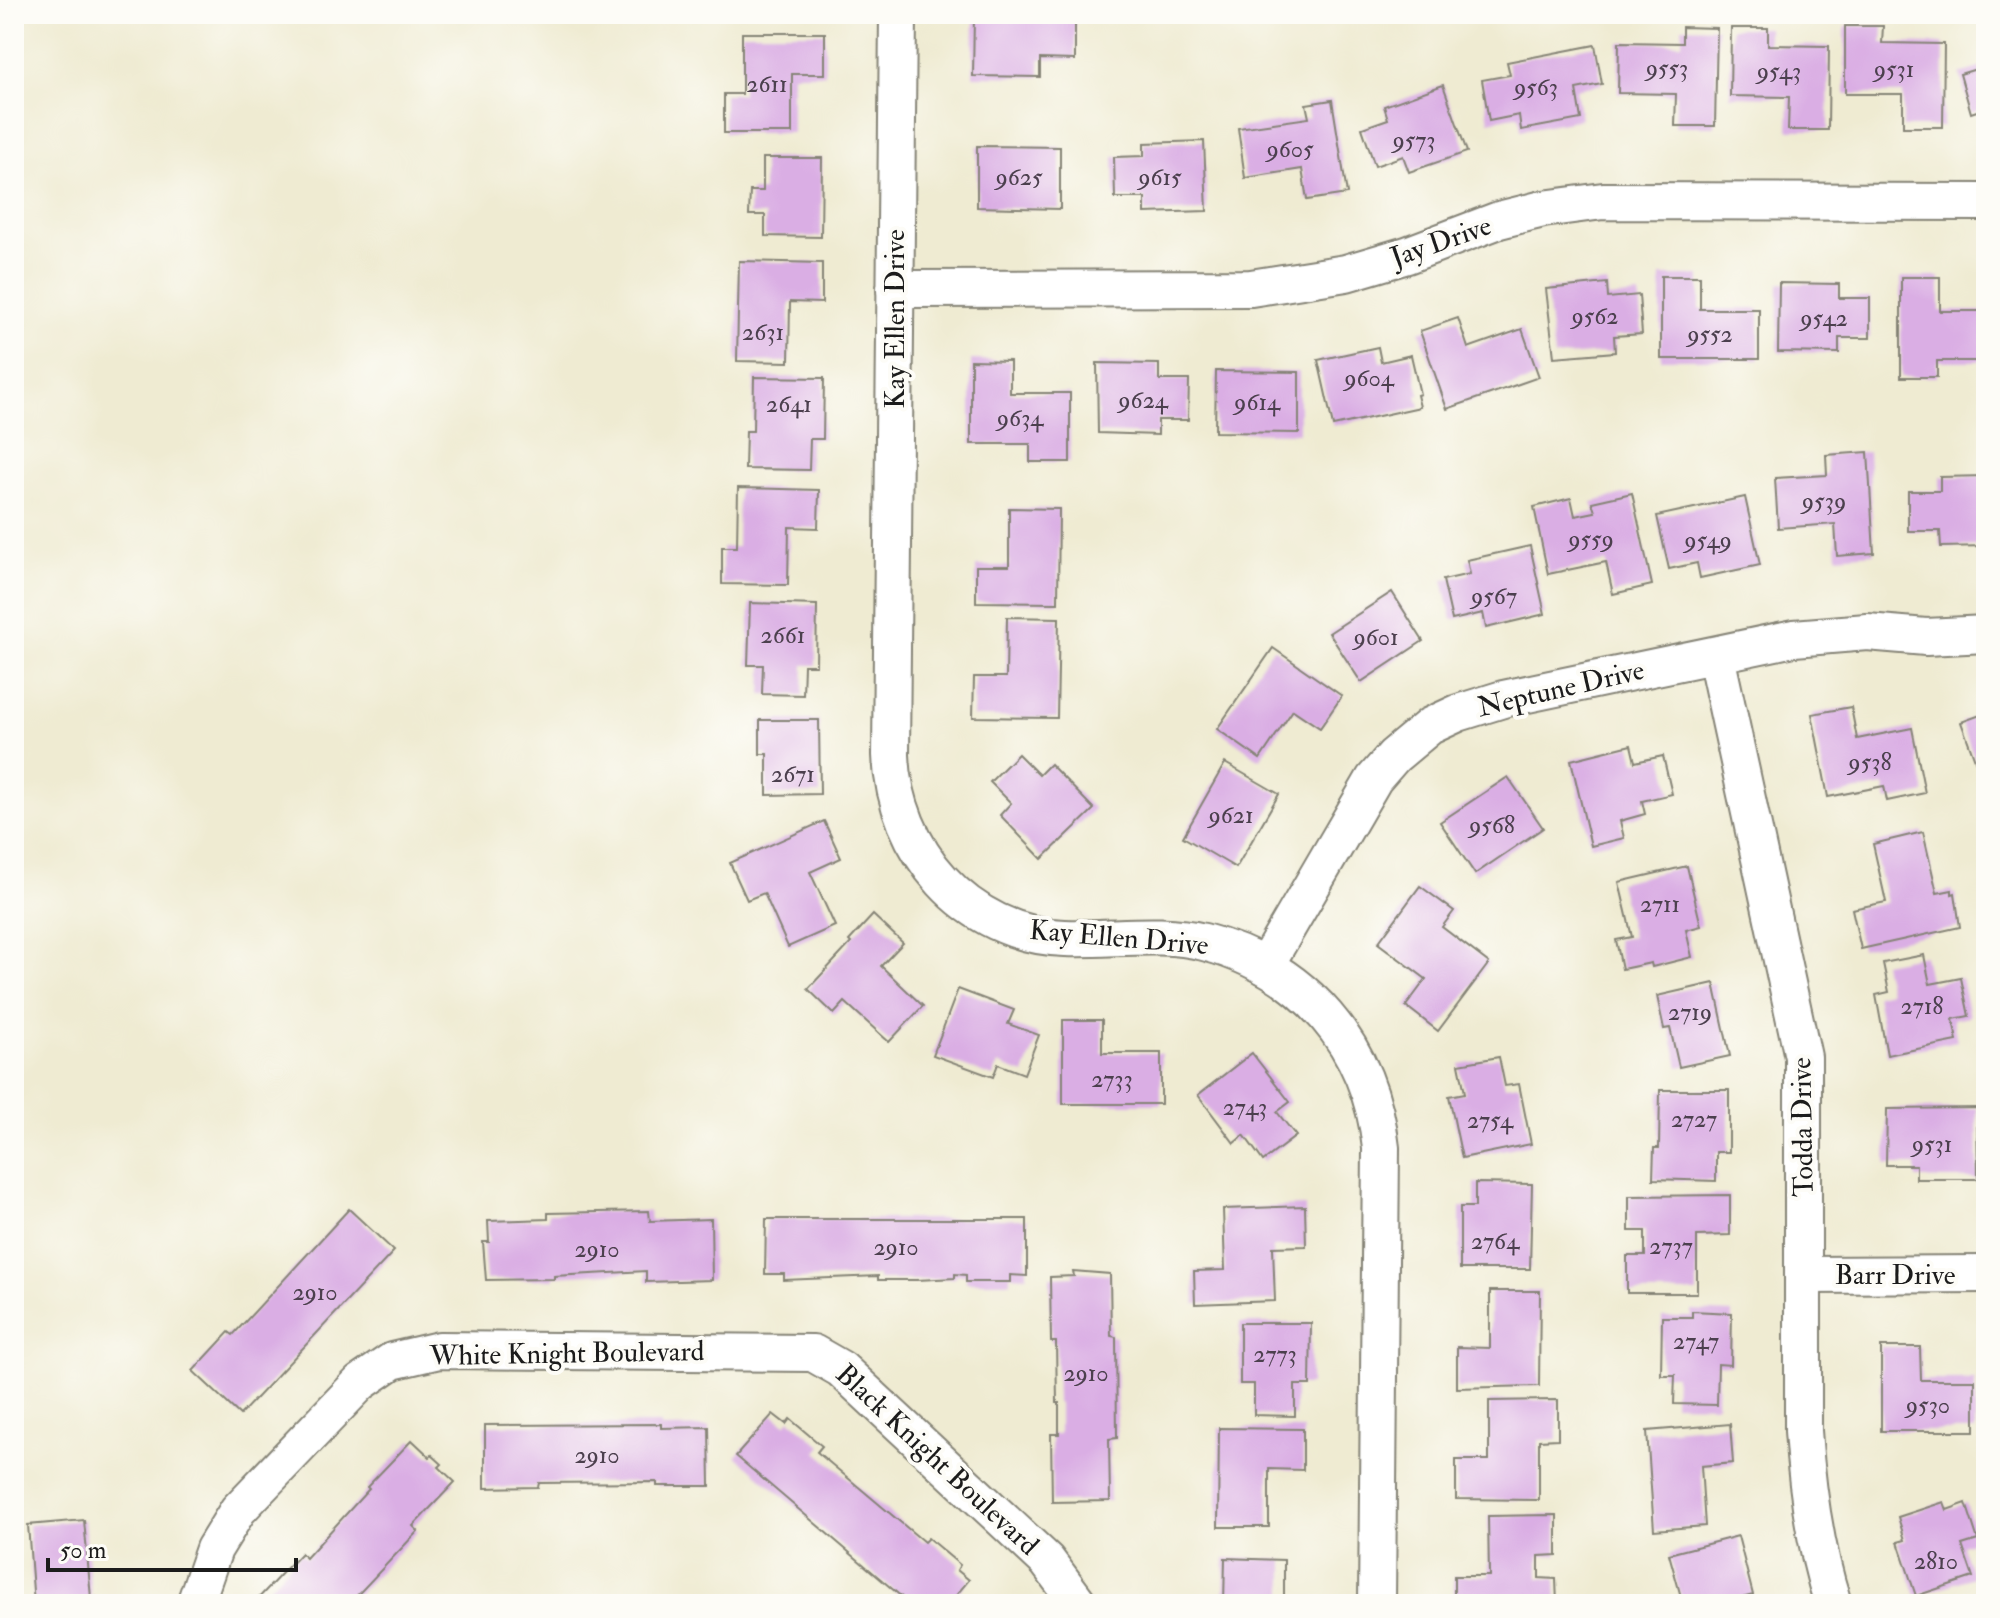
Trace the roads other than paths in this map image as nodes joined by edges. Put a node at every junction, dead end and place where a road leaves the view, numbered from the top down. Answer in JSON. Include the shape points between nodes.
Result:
{"nodes":[{"id":1,"x":898,"y":14,"type":"edge"},
{"id":2,"x":1986,"y":202,"type":"edge"},
{"id":3,"x":895,"y":289,"type":"junction"},
{"id":4,"x":1986,"y":634,"type":"edge"},
{"id":5,"x":1716,"y":656,"type":"junction"},
{"id":6,"x":1265,"y":966,"type":"junction"},
{"id":7,"x":1986,"y":1274,"type":"edge"},
{"id":8,"x":1804,"y":1275,"type":"junction"},
{"id":9,"x":822,"y":1356,"type":"joint"},
{"id":10,"x":195,"y":1604,"type":"edge"},
{"id":11,"x":1079,"y":1604,"type":"edge"},
{"id":12,"x":1377,"y":1604,"type":"edge"},
{"id":13,"x":1833,"y":1604,"type":"edge"}],
"edges":[{"from":1,"to":3,"type":"street","name":"Kay Ellen Drive"},
{"from":2,"to":3,"type":"street","name":"Jay Drive","via":[[1603,201],[1499,220],[1346,273],[1251,288]]},
{"from":3,"to":6,"type":"street","name":"Kay Ellen Drive","via":[[891,755],[897,799],[913,842],[940,880],[1002,924],[1061,938],[1192,940],[1227,948]]},
{"from":4,"to":5,"type":"street","name":"Neptune Drive","via":[[1809,636]]},
{"from":5,"to":6,"type":"street","name":"Neptune Drive","via":[[1503,699],[1430,726],[1374,779]]},
{"from":5,"to":8,"type":"street","name":"Todda Drive","via":[[1800,1032]]},
{"from":6,"to":12,"type":"street","name":"Kay Ellen Drive","via":[[1309,997],[1340,1032],[1356,1058],[1377,1118]]},
{"from":7,"to":8,"type":"street","name":"Barr Drive"},
{"from":8,"to":13,"type":"street","name":"Todda Drive","via":[[1806,1478]]},
{"from":9,"to":10,"type":"street","name":"White Knight Boulevard","via":[[439,1350],[392,1361],[360,1383],[238,1510],[214,1549]]},
{"from":9,"to":11,"type":"street","name":"Black Knight Boulevard","via":[[1047,1561]]}]}
